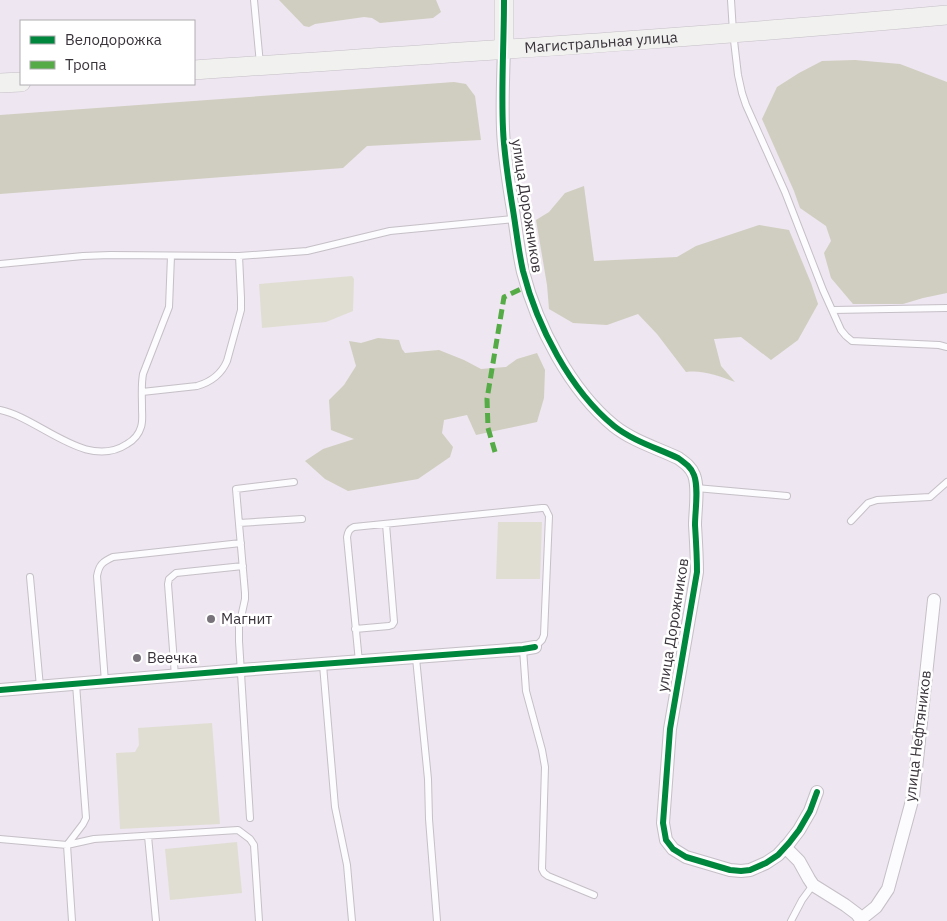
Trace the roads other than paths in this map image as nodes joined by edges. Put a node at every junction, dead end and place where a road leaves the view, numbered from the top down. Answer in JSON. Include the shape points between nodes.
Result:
{"nodes":[{"id":1,"x":254,"y":0,"type":"edge"},
{"id":2,"x":504,"y":0,"type":"edge"},
{"id":3,"x":731,"y":0,"type":"edge"},
{"id":4,"x":947,"y":14,"type":"edge"},
{"id":5,"x":733,"y":32,"type":"junction"},
{"id":6,"x":504,"y":50,"type":"junction"},
{"id":7,"x":260,"y":66,"type":"junction"},
{"id":8,"x":195,"y":70,"type":"edge"},
{"id":9,"x":20,"y":82,"type":"edge"},
{"id":10,"x":0,"y":83,"type":"edge"},
{"id":11,"x":514,"y":219,"type":"junction"},
{"id":12,"x":171,"y":256,"type":"junction"},
{"id":13,"x":239,"y":256,"type":"junction"},
{"id":14,"x":0,"y":264,"type":"edge"},
{"id":15,"x":947,"y":308,"type":"edge"},
{"id":16,"x":833,"y":310,"type":"junction"},
{"id":17,"x":947,"y":347,"type":"edge"},
{"id":18,"x":142,"y":392,"type":"junction"},
{"id":19,"x":0,"y":410,"type":"edge"},
{"id":20,"x":294,"y":482,"type":"dead end"},
{"id":21,"x":947,"y":482,"type":"edge"},
{"id":22,"x":696,"y":488,"type":"junction"},
{"id":23,"x":787,"y":496,"type":"dead end"},
{"id":24,"x":302,"y":519,"type":"dead end"},
{"id":25,"x":851,"y":521,"type":"dead end"},
{"id":26,"x":239,"y":523,"type":"junction"},
{"id":27,"x":386,"y":524,"type":"junction"},
{"id":28,"x":241,"y":543,"type":"junction"},
{"id":29,"x":243,"y":566,"type":"junction"},
{"id":30,"x":30,"y":577,"type":"dead end"},
{"id":31,"x":934,"y":600,"type":"dead end"},
{"id":32,"x":355,"y":629,"type":"junction"},
{"id":33,"x":529,"y":648,"type":"junction"},
{"id":34,"x":416,"y":658,"type":"junction"},
{"id":35,"x":359,"y":662,"type":"junction"},
{"id":36,"x":323,"y":664,"type":"junction"},
{"id":37,"x":241,"y":670,"type":"junction"},
{"id":38,"x":175,"y":676,"type":"junction"},
{"id":39,"x":106,"y":682,"type":"junction"},
{"id":40,"x":76,"y":684,"type":"junction"},
{"id":41,"x":40,"y":686,"type":"junction"},
{"id":42,"x":0,"y":690,"type":"edge"},
{"id":43,"x":817,"y":792,"type":"dead end"},
{"id":44,"x":250,"y":818,"type":"dead end"},
{"id":45,"x":148,"y":836,"type":"junction"},
{"id":46,"x":0,"y":839,"type":"edge"},
{"id":47,"x":68,"y":845,"type":"junction"},
{"id":48,"x":785,"y":847,"type":"junction"},
{"id":49,"x":813,"y":885,"type":"junction"},
{"id":50,"x":594,"y":895,"type":"dead end"},
{"id":51,"x":861,"y":920,"type":"edge"},
{"id":52,"x":72,"y":921,"type":"edge"},
{"id":53,"x":156,"y":921,"type":"edge"},
{"id":54,"x":259,"y":921,"type":"edge"},
{"id":55,"x":352,"y":921,"type":"edge"},
{"id":56,"x":437,"y":921,"type":"edge"},
{"id":57,"x":791,"y":921,"type":"edge"}],
"edges":[{"from":1,"to":7,"type":"lane"},
{"from":2,"to":6,"type":"main road"},
{"from":3,"to":5,"type":"lane"},
{"from":4,"to":5,"type":"main road","name":"Магистральная улица"},
{"from":5,"to":6,"type":"main road","name":"Магистральная улица"},
{"from":5,"to":16,"type":"lane","via":[[744,99]]},
{"from":6,"to":7,"type":"main road","name":"Магистральная улица"},
{"from":6,"to":11,"type":"street","name":"улица Дорожников","via":[[503,136]]},
{"from":7,"to":8,"type":"main road","name":"Магистральная улица"},
{"from":9,"to":10,"type":"main road"},
{"from":11,"to":13,"type":"lane","via":[[390,231],[307,251]]},
{"from":11,"to":22,"type":"street","name":"улица Дорожников","via":[[520,259],[533,302],[569,375],[615,427],[686,464],[694,476]]},
{"from":12,"to":13,"type":"lane"},
{"from":12,"to":14,"type":"lane","via":[[83,256]]},
{"from":12,"to":18,"type":"lane","via":[[169,306],[146,367]]},
{"from":13,"to":18,"type":"lane","via":[[241,310],[224,369],[215,378],[197,386]]},
{"from":15,"to":16,"type":"lane"},
{"from":16,"to":17,"type":"lane","via":[[841,330],[852,341]]},
{"from":18,"to":19,"type":"lane","via":[[142,421],[137,435],[125,446],[104,452],[80,448]]},
{"from":20,"to":26,"type":"lane","via":[[236,489]]},
{"from":21,"to":25,"type":"lane","via":[[930,497],[868,503]]},
{"from":22,"to":23,"type":"lane"},
{"from":22,"to":48,"type":"street","name":"улица Дорожников","via":[[697,572],[670,729],[664,833],[673,849],[686,857],[741,872],[758,867]]},
{"from":24,"to":26,"type":"lane"},
{"from":26,"to":28,"type":"lane"},
{"from":27,"to":32,"type":"lane","via":[[354,527],[348,532]]},
{"from":27,"to":32,"type":"lane","via":[[394,622],[389,626]]},
{"from":27,"to":33,"type":"lane","via":[[546,508],[549,516],[544,635]]},
{"from":28,"to":29,"type":"lane"},
{"from":28,"to":39,"type":"lane","via":[[112,557],[104,561],[97,576]]},
{"from":29,"to":37,"type":"lane","via":[[245,599],[238,627]]},
{"from":29,"to":38,"type":"lane","via":[[176,574],[170,580]]},
{"from":30,"to":41,"type":"lane"},
{"from":31,"to":51,"type":"street","name":"улица Нефтяников","via":[[913,797],[888,889],[876,907]]},
{"from":32,"to":35,"type":"lane"},
{"from":33,"to":34,"type":"street"},
{"from":33,"to":50,"type":"lane","via":[[526,690],[545,767],[542,869],[548,876]]},
{"from":34,"to":35,"type":"street"},
{"from":34,"to":56,"type":"lane"},
{"from":35,"to":36,"type":"street"},
{"from":36,"to":37,"type":"street"},
{"from":36,"to":55,"type":"lane","via":[[335,807],[347,865]]},
{"from":37,"to":38,"type":"street"},
{"from":37,"to":44,"type":"lane"},
{"from":38,"to":39,"type":"street"},
{"from":39,"to":40,"type":"street"},
{"from":40,"to":41,"type":"street"},
{"from":40,"to":47,"type":"lane","via":[[86,818]]},
{"from":41,"to":42,"type":"street"},
{"from":43,"to":48,"type":"street","name":"улица Дорожников","via":[[803,824]]},
{"from":45,"to":47,"type":"lane","via":[[94,839]]},
{"from":45,"to":53,"type":"lane"},
{"from":45,"to":54,"type":"lane","via":[[238,830],[245,834],[254,845]]},
{"from":46,"to":47,"type":"lane"},
{"from":47,"to":52,"type":"lane"},
{"from":48,"to":49,"type":"street","via":[[799,861]]},
{"from":49,"to":51,"type":"street","via":[[846,905]]},
{"from":49,"to":57,"type":"lane"}]}
